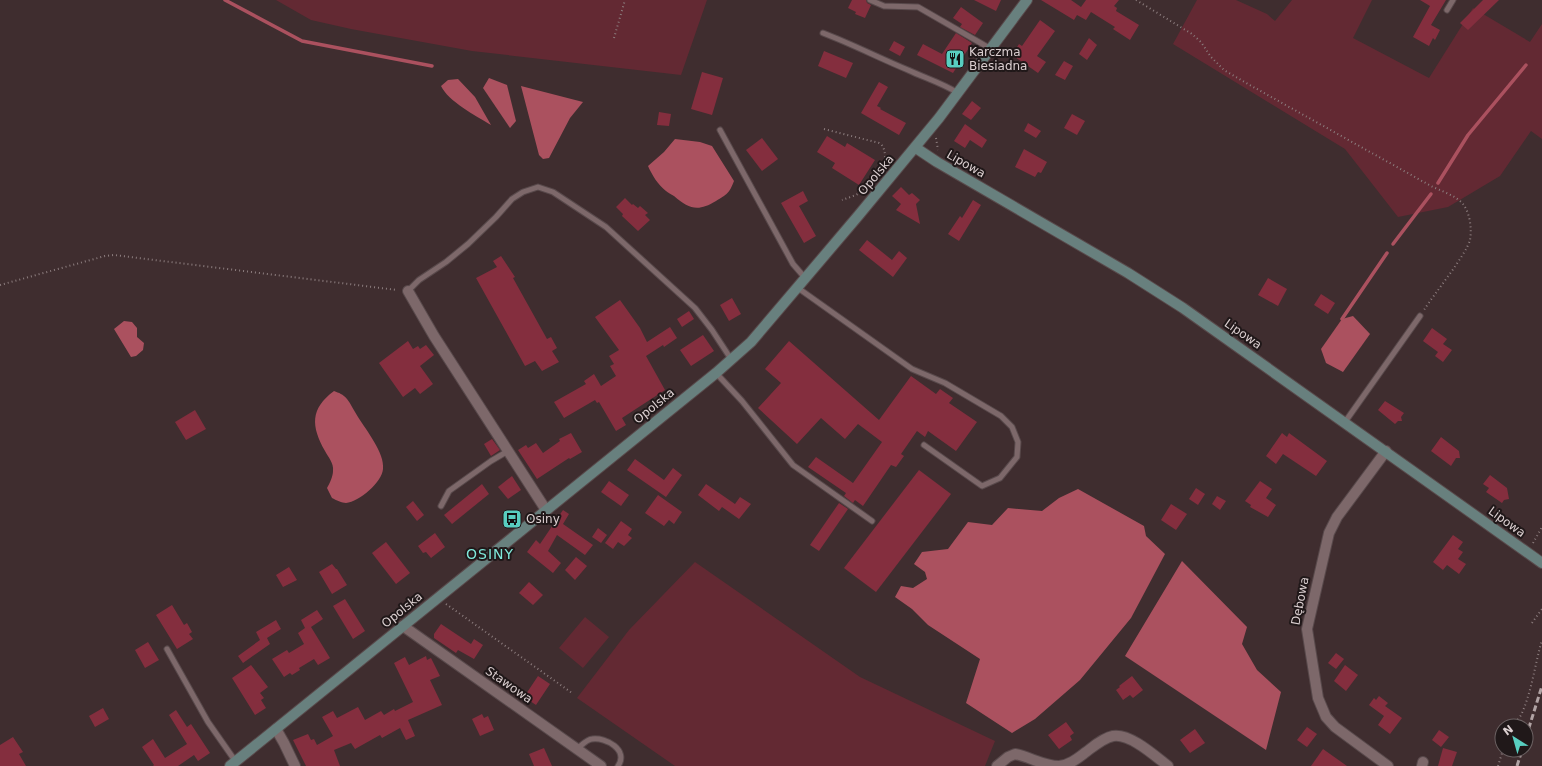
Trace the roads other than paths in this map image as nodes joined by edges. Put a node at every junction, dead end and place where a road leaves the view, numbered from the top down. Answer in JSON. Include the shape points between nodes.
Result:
{"nodes":[{"id":1,"x":870,"y":0,"type":"edge"},
{"id":2,"x":1027,"y":0,"type":"edge"},
{"id":3,"x":1453,"y":0,"type":"edge"},
{"id":4,"x":1447,"y":10,"type":"dead end"},
{"id":5,"x":823,"y":33,"type":"dead end"},
{"id":6,"x":991,"y":49,"type":"junction"},
{"id":7,"x":958,"y":93,"type":"junction"},
{"id":8,"x":720,"y":130,"type":"dead end"},
{"id":9,"x":916,"y":148,"type":"junction"},
{"id":10,"x":806,"y":279,"type":"junction"},
{"id":11,"x":798,"y":288,"type":"junction"},
{"id":12,"x":408,"y":291,"type":"joint"},
{"id":13,"x":1420,"y":316,"type":"road end"},
{"id":14,"x":731,"y":359,"type":"junction"},
{"id":15,"x":716,"y":372,"type":"junction"},
{"id":16,"x":1345,"y":422,"type":"junction"},
{"id":17,"x":924,"y":445,"type":"dead end"},
{"id":18,"x":508,"y":451,"type":"junction"},
{"id":19,"x":1386,"y":451,"type":"junction"},
{"id":20,"x":441,"y":506,"type":"dead end"},
{"id":21,"x":546,"y":510,"type":"junction"},
{"id":22,"x":872,"y":521,"type":"dead end"},
{"id":23,"x":1542,"y":563,"type":"edge"},
{"id":24,"x":403,"y":626,"type":"junction"},
{"id":25,"x":167,"y":649,"type":"dead end"},
{"id":26,"x":276,"y":729,"type":"junction"},
{"id":27,"x":577,"y":749,"type":"junction"},
{"id":28,"x":233,"y":764,"type":"edge"},
{"id":29,"x":295,"y":766,"type":"edge"},
{"id":30,"x":601,"y":766,"type":"edge"},
{"id":31,"x":618,"y":766,"type":"edge"},
{"id":32,"x":997,"y":766,"type":"edge"},
{"id":33,"x":1168,"y":766,"type":"edge"},
{"id":34,"x":1388,"y":766,"type":"edge"}],
"edges":[{"from":1,"to":6,"type":"lane","via":[[884,6],[918,7]]},
{"from":2,"to":6,"type":"street","name":"Opolska"},
{"from":3,"to":4,"type":"lane"},
{"from":5,"to":7,"type":"lane"},
{"from":6,"to":7,"type":"street","name":"Opolska"},
{"from":7,"to":9,"type":"street","name":"Opolska"},
{"from":8,"to":10,"type":"lane","via":[[793,264]]},
{"from":9,"to":10,"type":"street","name":"Opolska"},
{"from":9,"to":16,"type":"street","name":"Lipowa","via":[[1128,273],[1196,317]]},
{"from":10,"to":11,"type":"street","name":"Opolska"},
{"from":11,"to":14,"type":"street","name":"Opolska","via":[[751,342]]},
{"from":11,"to":17,"type":"lane","via":[[912,368],[945,383],[1001,416],[1012,426],[1018,442],[1017,457],[1000,478],[982,486]]},
{"from":12,"to":14,"type":"lane","via":[[468,244],[522,192],[538,187],[553,192],[606,227],[695,308]]},
{"from":12,"to":18,"type":"street"},
{"from":13,"to":16,"type":"lane"},
{"from":14,"to":15,"type":"street","name":"Opolska"},
{"from":15,"to":21,"type":"street","name":"Opolska"},
{"from":15,"to":22,"type":"lane","via":[[793,465]]},
{"from":16,"to":19,"type":"street","name":"Lipowa"},
{"from":18,"to":20,"type":"lane","via":[[449,491]]},
{"from":18,"to":21,"type":"street"},
{"from":19,"to":23,"type":"street","name":"Lipowa"},
{"from":19,"to":34,"type":"street","name":"Dębowa","via":[[1337,517],[1329,533],[1307,629],[1318,698],[1326,717],[1335,727]]},
{"from":21,"to":24,"type":"street","name":"Opolska"},
{"from":24,"to":26,"type":"street","name":"Opolska"},
{"from":24,"to":27,"type":"street","name":"Stawowa"},
{"from":25,"to":28,"type":"lane"},
{"from":26,"to":28,"type":"street","name":"Opolska"},
{"from":26,"to":29,"type":"street"},
{"from":27,"to":30,"type":"street","name":"Stawowa"},
{"from":27,"to":31,"type":"lane","via":[[590,739],[603,739],[615,744],[620,754]]},
{"from":32,"to":33,"type":"street","via":[[1015,754],[1060,766],[1072,762],[1112,736],[1123,736],[1134,741]]}]}
